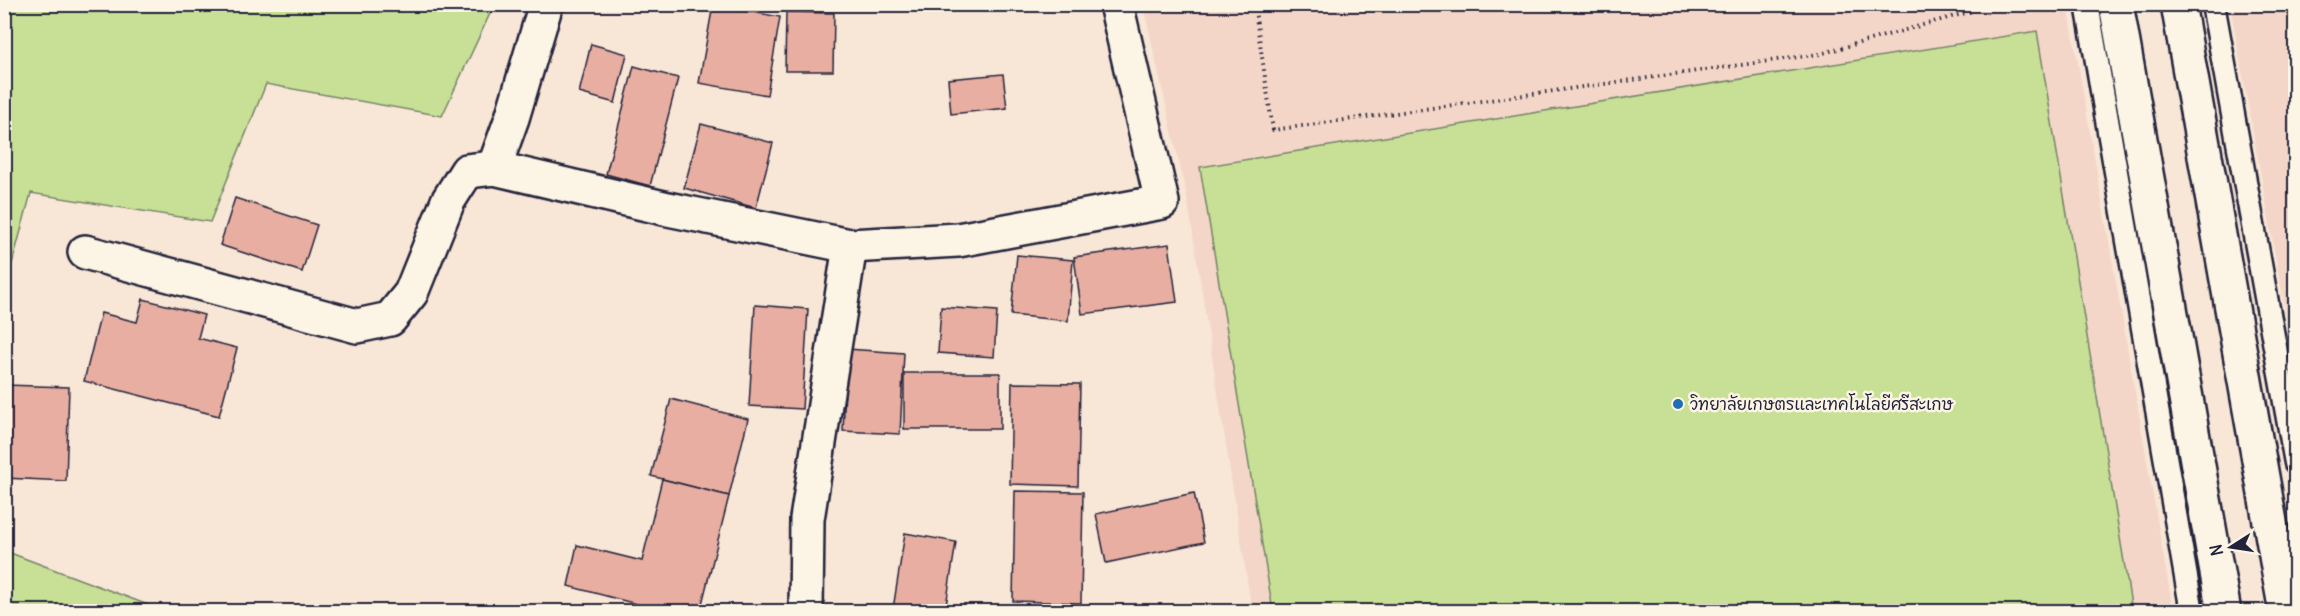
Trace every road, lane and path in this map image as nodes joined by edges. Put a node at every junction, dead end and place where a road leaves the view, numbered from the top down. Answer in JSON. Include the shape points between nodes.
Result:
{"nodes":[{"id":1,"x":546,"y":4,"type":"edge"},
{"id":2,"x":1116,"y":4,"type":"edge"},
{"id":3,"x":1254,"y":4,"type":"edge"},
{"id":4,"x":1975,"y":4,"type":"edge"},
{"id":5,"x":2086,"y":4,"type":"edge"},
{"id":6,"x":2116,"y":4,"type":"edge"},
{"id":7,"x":2178,"y":4,"type":"edge"},
{"id":8,"x":2213,"y":4,"type":"edge"},
{"id":9,"x":494,"y":168,"type":"junction"},
{"id":10,"x":850,"y":246,"type":"junction"},
{"id":11,"x":85,"y":252,"type":"dead end"},
{"id":12,"x":2295,"y":463,"type":"edge"},
{"id":13,"x":806,"y":612,"type":"edge"},
{"id":14,"x":2192,"y":612,"type":"edge"},
{"id":15,"x":2224,"y":612,"type":"edge"},
{"id":16,"x":2286,"y":612,"type":"edge"}],
"edges":[{"from":1,"to":9,"type":"street"},
{"from":2,"to":10,"type":"street","via":[[1162,202],[958,240]]},
{"from":3,"to":4,"type":"path","via":[[1273,130],[1820,54],[1969,12]]},
{"from":5,"to":14,"type":"lane"},
{"from":6,"to":15,"type":"street"},
{"from":7,"to":16,"type":"street"},
{"from":8,"to":12,"type":"lane"},
{"from":9,"to":10,"type":"street"},
{"from":9,"to":11,"type":"street","via":[[467,171],[448,201],[411,293],[390,319],[357,326]]},
{"from":10,"to":13,"type":"street","via":[[807,519]]}]}
